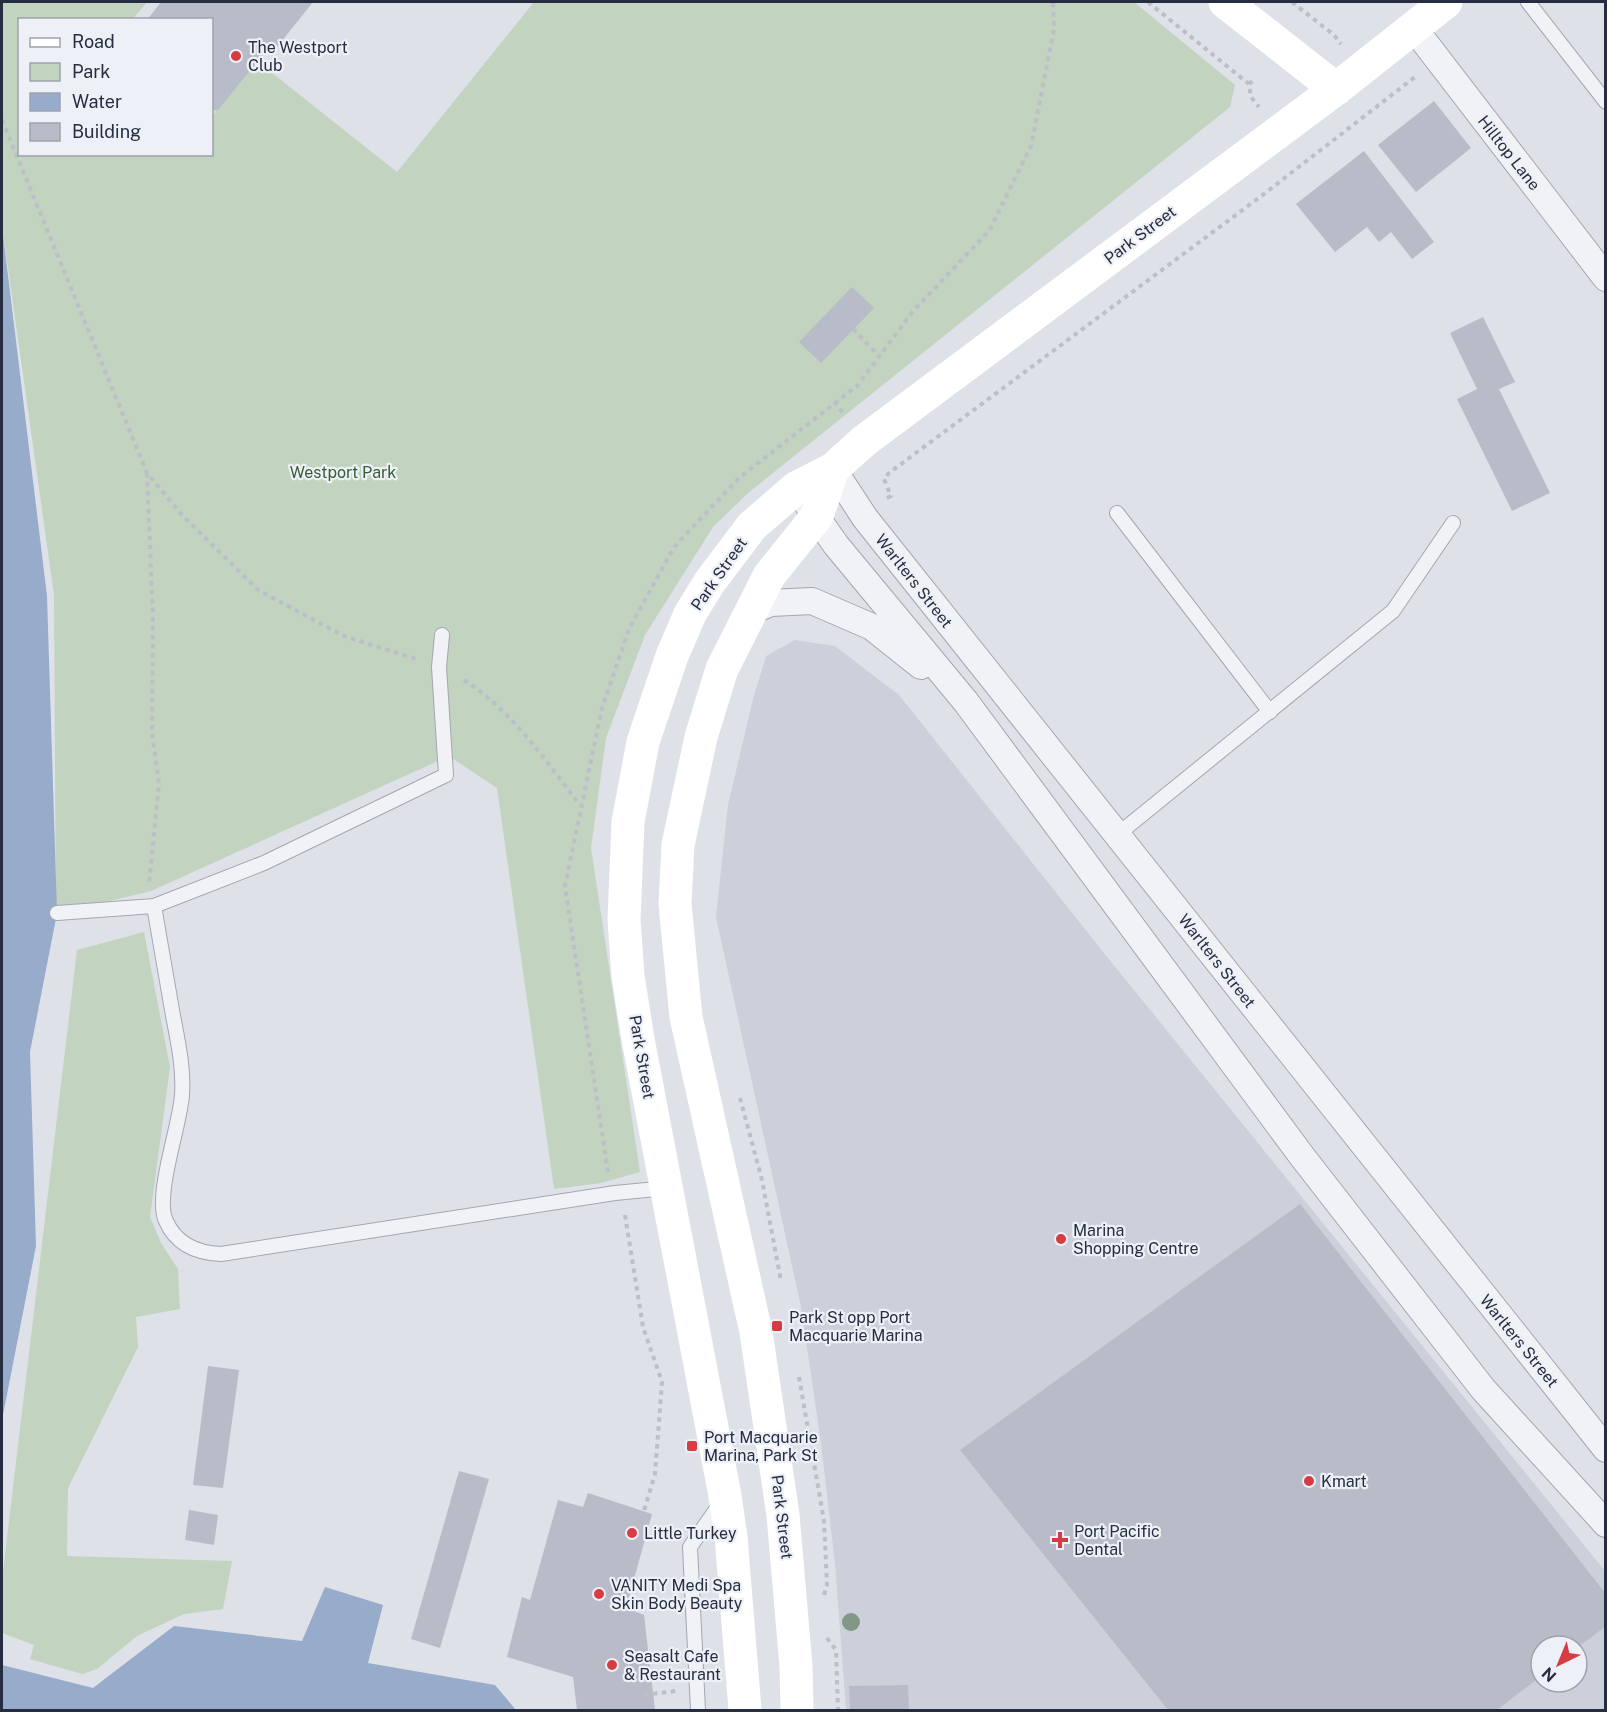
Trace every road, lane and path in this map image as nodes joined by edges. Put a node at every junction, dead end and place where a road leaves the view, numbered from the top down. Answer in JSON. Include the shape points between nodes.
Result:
{"nodes":[{"id":1,"x":1053,"y":2,"type":"edge"},
{"id":2,"x":1148,"y":2,"type":"edge"},
{"id":3,"x":1225,"y":2,"type":"edge"},
{"id":4,"x":1292,"y":2,"type":"edge"},
{"id":5,"x":1446,"y":2,"type":"edge"},
{"id":6,"x":1528,"y":2,"type":"edge"},
{"id":7,"x":1413,"y":27,"type":"junction"},
{"id":8,"x":1341,"y":44,"type":"dead end"},
{"id":9,"x":1437,"y":60,"type":"junction"},
{"id":10,"x":1254,"y":79,"type":"dead end"},
{"id":11,"x":1249,"y":84,"type":"junction"},
{"id":12,"x":1336,"y":89,"type":"junction"},
{"id":13,"x":1605,"y":102,"type":"edge"},
{"id":14,"x":1260,"y":108,"type":"dead end"},
{"id":15,"x":2,"y":120,"type":"edge"},
{"id":16,"x":1605,"y":278,"type":"edge"},
{"id":17,"x":853,"y":329,"type":"dead end"},
{"id":18,"x":880,"y":357,"type":"junction"},
{"id":19,"x":834,"y":402,"type":"junction"},
{"id":20,"x":843,"y":414,"type":"dead end"},
{"id":21,"x":833,"y":469,"type":"junction"},
{"id":22,"x":147,"y":472,"type":"junction"},
{"id":23,"x":740,"y":477,"type":"junction"},
{"id":24,"x":744,"y":485,"type":"dead end"},
{"id":25,"x":796,"y":488,"type":"junction"},
{"id":26,"x":881,"y":504,"type":"dead end"},
{"id":27,"x":1117,"y":513,"type":"dead end"},
{"id":28,"x":817,"y":516,"type":"junction"},
{"id":29,"x":1453,"y":523,"type":"dead end"},
{"id":30,"x":751,"y":611,"type":"junction"},
{"id":31,"x":442,"y":635,"type":"dead end"},
{"id":32,"x":439,"y":667,"type":"junction"},
{"id":33,"x":966,"y":702,"type":"junction"},
{"id":34,"x":1270,"y":712,"type":"junction"},
{"id":35,"x":580,"y":806,"type":"junction"},
{"id":36,"x":1117,"y":836,"type":"junction"},
{"id":37,"x":154,"y":906,"type":"junction"},
{"id":38,"x":57,"y":913,"type":"dead end"},
{"id":39,"x":738,"y":1089,"type":"dead end"},
{"id":40,"x":610,"y":1181,"type":"dead end"},
{"id":41,"x":666,"y":1188,"type":"junction"},
{"id":42,"x":625,"y":1216,"type":"dead end"},
{"id":43,"x":781,"y":1282,"type":"dead end"},
{"id":44,"x":798,"y":1374,"type":"dead end"},
{"id":45,"x":1605,"y":1449,"type":"edge"},
{"id":46,"x":725,"y":1496,"type":"junction"},
{"id":47,"x":644,"y":1511,"type":"dead end"},
{"id":48,"x":1605,"y":1524,"type":"edge"},
{"id":49,"x":821,"y":1604,"type":"dead end"},
{"id":50,"x":824,"y":1634,"type":"dead end"},
{"id":51,"x":653,"y":1694,"type":"dead end"},
{"id":52,"x":644,"y":1695,"type":"dead end"},
{"id":53,"x":698,"y":1710,"type":"edge"},
{"id":54,"x":745,"y":1710,"type":"edge"},
{"id":55,"x":797,"y":1710,"type":"edge"},
{"id":56,"x":838,"y":1710,"type":"edge"}],
"edges":[{"from":1,"to":18,"type":"path","via":[[1054,29],[1031,146],[989,231],[914,310]]},
{"from":2,"to":11,"type":"path"},
{"from":3,"to":12,"type":"street"},
{"from":4,"to":8,"type":"path"},
{"from":5,"to":7,"type":"street","name":"Park Street"},
{"from":6,"to":13,"type":"lane"},
{"from":7,"to":9,"type":"street","name":"Hilltop Lane"},
{"from":7,"to":12,"type":"street","name":"Park Street"},
{"from":9,"to":16,"type":"street","name":"Hilltop Lane"},
{"from":9,"to":26,"type":"path","via":[[889,473],[884,479],[891,496]]},
{"from":10,"to":11,"type":"path"},
{"from":11,"to":14,"type":"path","via":[[1251,97]]},
{"from":12,"to":21,"type":"street","name":"Park Street","via":[[873,434]]},
{"from":15,"to":22,"type":"path"},
{"from":17,"to":18,"type":"path"},
{"from":18,"to":19,"type":"path","via":[[857,386]]},
{"from":19,"to":20,"type":"path"},
{"from":19,"to":23,"type":"path"},
{"from":21,"to":25,"type":"street","name":"Park Street"},
{"from":21,"to":28,"type":"street","name":"Park Street"},
{"from":21,"to":36,"type":"street","name":"Warlters Street","via":[[865,518]]},
{"from":22,"to":32,"type":"path","via":[[183,516],[258,590],[344,636]]},
{"from":22,"to":37,"type":"path","via":[[153,619],[152,733],[159,784],[149,883]]},
{"from":23,"to":24,"type":"path"},
{"from":23,"to":35,"type":"path","via":[[674,547],[628,629],[602,708]]},
{"from":25,"to":28,"type":"street"},
{"from":25,"to":41,"type":"street","name":"Park Street","via":[[752,526],[690,614],[643,742],[630,810],[624,920],[628,976]]},
{"from":27,"to":34,"type":"lane"},
{"from":28,"to":30,"type":"street","name":"Park Street","via":[[769,576]]},
{"from":28,"to":33,"type":"street","via":[[841,552]]},
{"from":29,"to":34,"type":"lane","via":[[1393,611]]},
{"from":30,"to":33,"type":"street","via":[[771,603],[812,601],[872,627]]},
{"from":30,"to":55,"type":"street","name":"Park Street","via":[[722,669],[701,737],[678,844],[675,904],[686,1017],[756,1332],[783,1515]]},
{"from":31,"to":32,"type":"lane"},
{"from":32,"to":35,"type":"path","via":[[489,696],[529,739]]},
{"from":32,"to":37,"type":"lane","via":[[446,775],[264,863]]},
{"from":33,"to":48,"type":"street","via":[[1301,1155],[1476,1380]]},
{"from":34,"to":36,"type":"lane"},
{"from":35,"to":40,"type":"path","via":[[565,886]]},
{"from":36,"to":45,"type":"street","name":"Warlters Street"},
{"from":37,"to":38,"type":"lane"},
{"from":37,"to":41,"type":"lane","via":[[183,1070],[182,1098],[162,1209],[172,1232],[194,1250],[221,1254]]},
{"from":39,"to":43,"type":"path","via":[[762,1180]]},
{"from":41,"to":46,"type":"street","name":"Park Street"},
{"from":42,"to":47,"type":"path","via":[[643,1327],[662,1382],[655,1474]]},
{"from":44,"to":49,"type":"path","via":[[824,1521],[827,1585]]},
{"from":46,"to":53,"type":"lane","via":[[690,1547]]},
{"from":46,"to":54,"type":"street","name":"Park Street"},
{"from":50,"to":56,"type":"path","via":[[836,1650]]},
{"from":51,"to":52,"type":"path"}]}
